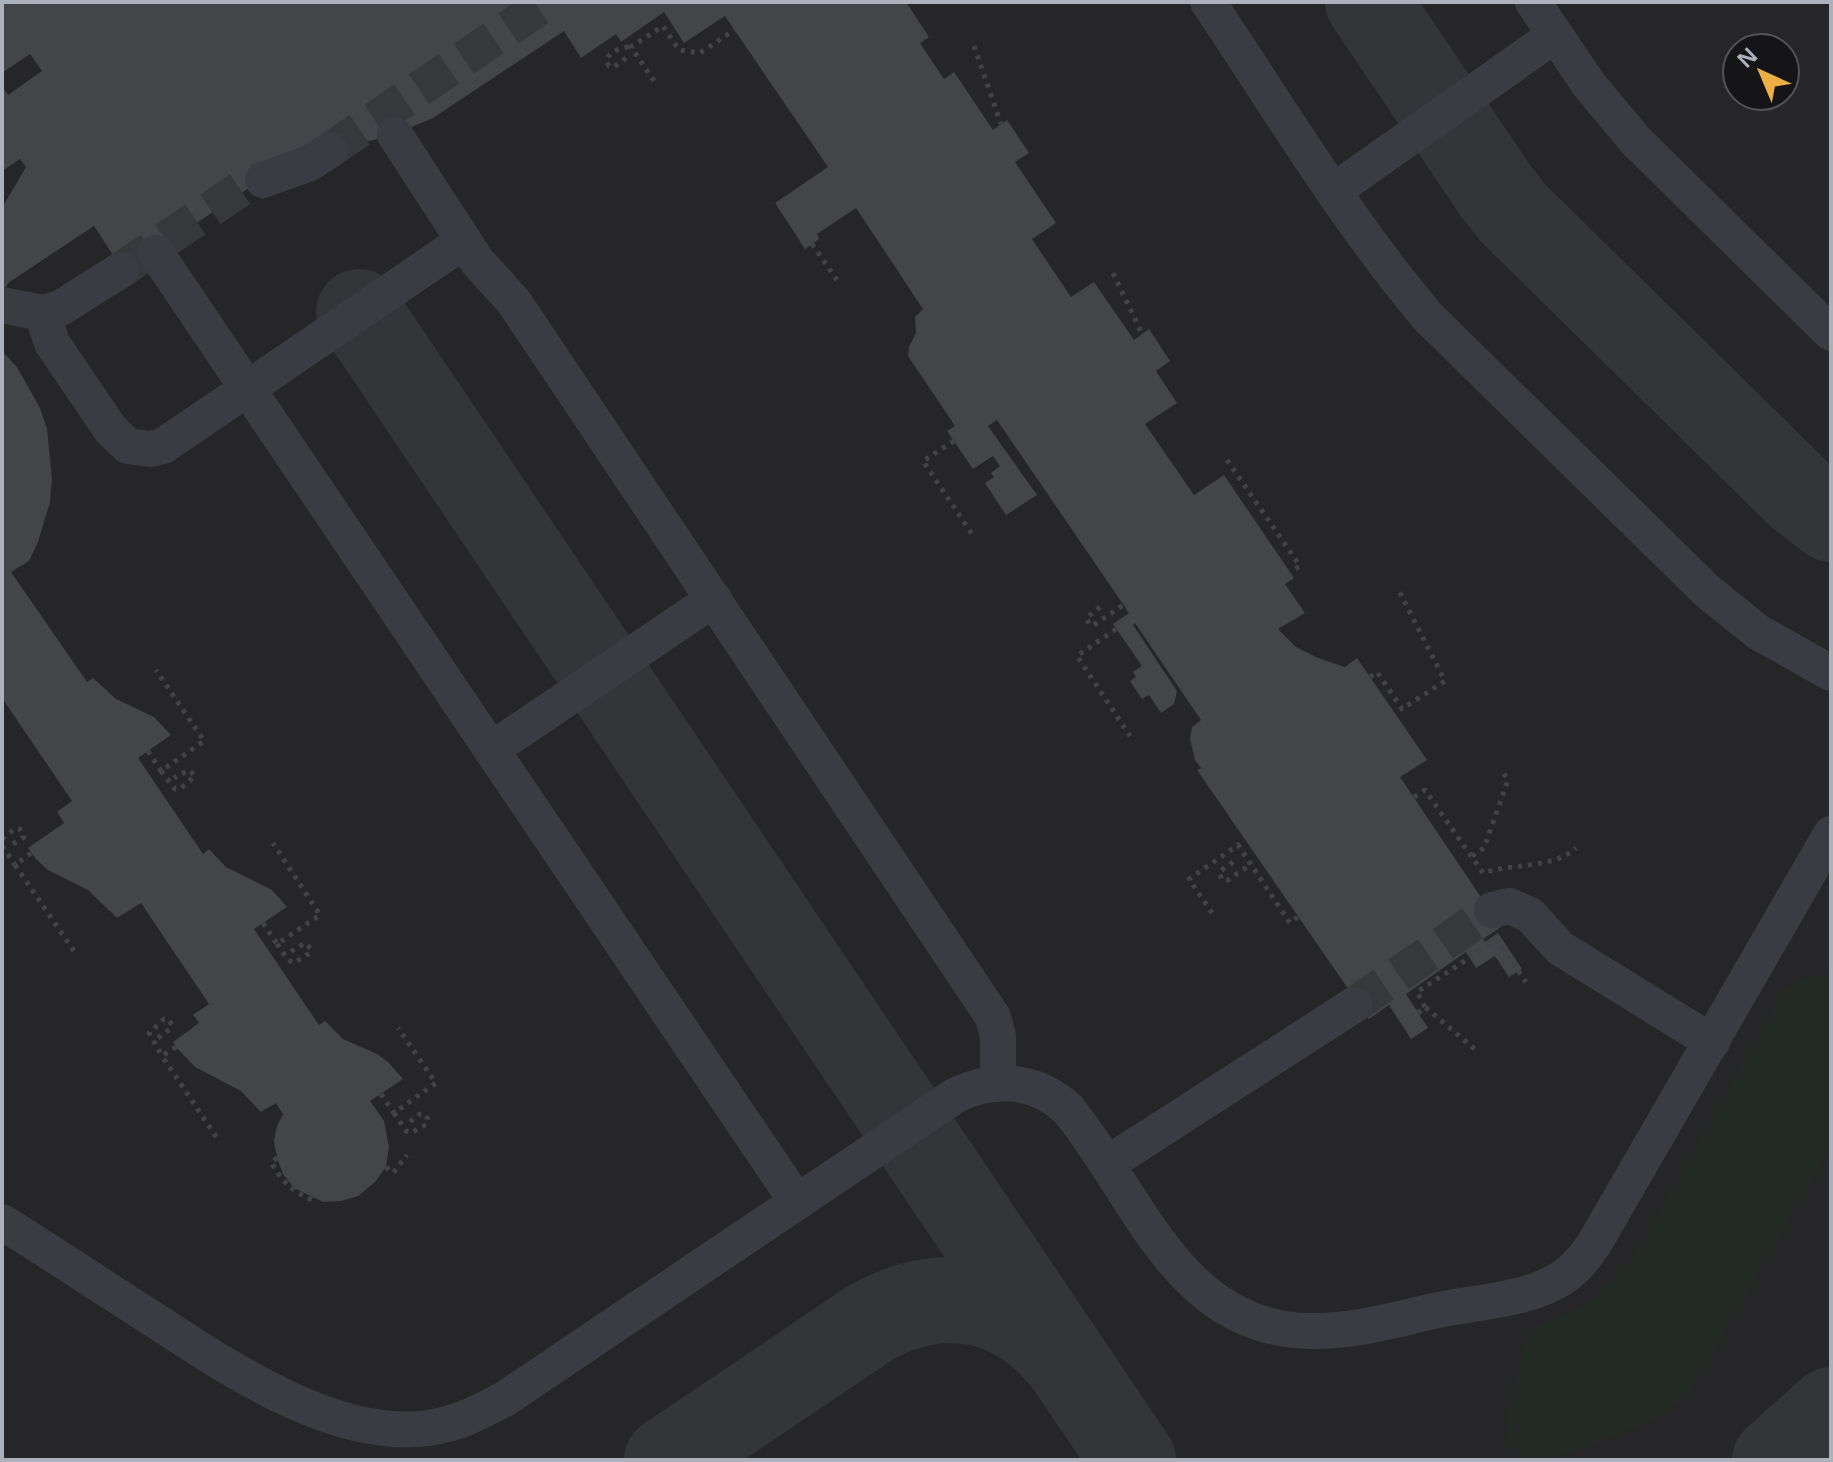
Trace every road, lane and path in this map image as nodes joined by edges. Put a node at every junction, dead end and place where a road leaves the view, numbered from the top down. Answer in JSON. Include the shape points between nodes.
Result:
{"nodes":[{"id":1,"x":1208,"y":2,"type":"edge"},
{"id":2,"x":1533,"y":2,"type":"edge"},
{"id":3,"x":734,"y":30,"type":"dead end"},
{"id":4,"x":1555,"y":35,"type":"junction"},
{"id":5,"x":974,"y":46,"type":"dead end"},
{"id":6,"x":631,"y":47,"type":"junction"},
{"id":7,"x":626,"y":58,"type":"dead end"},
{"id":8,"x":654,"y":81,"type":"dead end"},
{"id":9,"x":1001,"y":124,"type":"dead end"},
{"id":10,"x":395,"y":135,"type":"dead end"},
{"id":11,"x":330,"y":150,"type":"tunnel mouth"},
{"id":12,"x":263,"y":180,"type":"tunnel mouth"},
{"id":13,"x":1335,"y":190,"type":"junction"},
{"id":14,"x":464,"y":241,"type":"junction"},
{"id":15,"x":812,"y":244,"type":"dead end"},
{"id":16,"x":156,"y":253,"type":"dead end"},
{"id":17,"x":121,"y":270,"type":"tunnel mouth"},
{"id":18,"x":1113,"y":273,"type":"dead end"},
{"id":19,"x":837,"y":280,"type":"dead end"},
{"id":20,"x":2,"y":305,"type":"edge"},
{"id":21,"x":42,"y":313,"type":"junction"},
{"id":22,"x":1831,"y":333,"type":"edge"},
{"id":23,"x":1142,"y":334,"type":"dead end"},
{"id":24,"x":247,"y":388,"type":"junction"},
{"id":25,"x":954,"y":441,"type":"dead end"},
{"id":26,"x":1227,"y":460,"type":"dead end"},
{"id":27,"x":974,"y":537,"type":"dead end"},
{"id":28,"x":1291,"y":572,"type":"dead end"},
{"id":29,"x":1397,"y":587,"type":"dead end"},
{"id":30,"x":714,"y":599,"type":"junction"},
{"id":31,"x":1123,"y":605,"type":"dead end"},
{"id":32,"x":1100,"y":607,"type":"dead end"},
{"id":33,"x":1116,"y":629,"type":"dead end"},
{"id":34,"x":156,"y":670,"type":"dead end"},
{"id":35,"x":1831,"y":673,"type":"edge"},
{"id":36,"x":1370,"y":677,"type":"dead end"},
{"id":37,"x":1130,"y":736,"type":"dead end"},
{"id":38,"x":492,"y":749,"type":"junction"},
{"id":39,"x":148,"y":751,"type":"dead end"},
{"id":40,"x":1502,"y":770,"type":"dead end"},
{"id":41,"x":161,"y":771,"type":"junction"},
{"id":42,"x":174,"y":778,"type":"dead end"},
{"id":43,"x":1414,"y":797,"type":"dead end"},
{"id":44,"x":1831,"y":834,"type":"edge"},
{"id":45,"x":2,"y":839,"type":"edge"},
{"id":46,"x":273,"y":843,"type":"dead end"},
{"id":47,"x":11,"y":845,"type":"dead end"},
{"id":48,"x":2,"y":846,"type":"edge"},
{"id":49,"x":1576,"y":848,"type":"dead end"},
{"id":50,"x":31,"y":853,"type":"dead end"},
{"id":51,"x":1472,"y":856,"type":"junction"},
{"id":52,"x":1233,"y":862,"type":"dead end"},
{"id":53,"x":1251,"y":864,"type":"junction"},
{"id":54,"x":15,"y":865,"type":"junction"},
{"id":55,"x":1492,"y":910,"type":"tunnel mouth"},
{"id":56,"x":1212,"y":913,"type":"dead end"},
{"id":57,"x":1299,"y":916,"type":"dead end"},
{"id":58,"x":263,"y":923,"type":"dead end"},
{"id":59,"x":277,"y":944,"type":"junction"},
{"id":60,"x":74,"y":951,"type":"dead end"},
{"id":61,"x":290,"y":952,"type":"dead end"},
{"id":62,"x":1526,"y":982,"type":"dead end"},
{"id":63,"x":1354,"y":1005,"type":"tunnel mouth"},
{"id":64,"x":1425,"y":1007,"type":"junction"},
{"id":65,"x":1418,"y":1013,"type":"dead end"},
{"id":66,"x":398,"y":1028,"type":"dead end"},
{"id":67,"x":158,"y":1038,"type":"dead end"},
{"id":68,"x":1712,"y":1042,"type":"junction"},
{"id":69,"x":176,"y":1047,"type":"dead end"},
{"id":70,"x":1477,"y":1051,"type":"dead end"},
{"id":71,"x":162,"y":1056,"type":"junction"},
{"id":72,"x":998,"y":1083,"type":"junction"},
{"id":73,"x":381,"y":1094,"type":"dead end"},
{"id":74,"x":394,"y":1113,"type":"junction"},
{"id":75,"x":408,"y":1123,"type":"dead end"},
{"id":76,"x":219,"y":1141,"type":"dead end"},
{"id":77,"x":407,"y":1155,"type":"dead end"},
{"id":78,"x":277,"y":1158,"type":"dead end"},
{"id":79,"x":1107,"y":1164,"type":"junction"},
{"id":80,"x":386,"y":1167,"type":"dead end"},
{"id":81,"x":313,"y":1200,"type":"dead end"},
{"id":82,"x":797,"y":1202,"type":"junction"},
{"id":83,"x":2,"y":1222,"type":"edge"}],
"edges":[{"from":1,"to":13,"type":"lane"},
{"from":2,"to":4,"type":"lane"},
{"from":3,"to":6,"type":"path","via":[[700,53],[679,50],[663,26]]},
{"from":4,"to":13,"type":"lane"},
{"from":4,"to":22,"type":"lane","via":[[1636,141]]},
{"from":5,"to":9,"type":"path"},
{"from":6,"to":7,"type":"path","via":[[620,48],[606,61],[614,67]]},
{"from":6,"to":8,"type":"path"},
{"from":10,"to":14,"type":"lane"},
{"from":11,"to":12,"type":"lane"},
{"from":13,"to":35,"type":"lane","via":[[1428,317],[1673,559],[1758,632]]},
{"from":14,"to":24,"type":"lane"},
{"from":14,"to":30,"type":"lane","via":[[514,302]]},
{"from":15,"to":19,"type":"path"},
{"from":16,"to":24,"type":"lane"},
{"from":17,"to":21,"type":"lane","via":[[77,300]]},
{"from":18,"to":23,"type":"path"},
{"from":20,"to":21,"type":"lane"},
{"from":21,"to":24,"type":"lane","via":[[52,343],[111,430],[128,446],[163,446]]},
{"from":24,"to":38,"type":"lane"},
{"from":25,"to":27,"type":"path","via":[[923,461]]},
{"from":26,"to":28,"type":"path","via":[[1300,566]]},
{"from":29,"to":36,"type":"path","via":[[1445,681],[1402,709],[1377,672]]},
{"from":30,"to":38,"type":"lane"},
{"from":30,"to":72,"type":"lane","via":[[993,1017]]},
{"from":31,"to":32,"type":"path","via":[[1090,625],[1086,618]]},
{"from":33,"to":37,"type":"path","via":[[1077,656]]},
{"from":34,"to":41,"type":"path","via":[[204,741]]},
{"from":38,"to":82,"type":"lane"},
{"from":39,"to":41,"type":"path"},
{"from":40,"to":51,"type":"path","via":[[1508,780],[1484,848]]},
{"from":41,"to":42,"type":"path","via":[[178,789],[195,776],[189,770]]},
{"from":43,"to":51,"type":"path","via":[[1425,790]]},
{"from":44,"to":68,"type":"lane"},
{"from":45,"to":47,"type":"path","via":[[16,828],[22,830],[23,838]]},
{"from":46,"to":59,"type":"path","via":[[320,915]]},
{"from":48,"to":54,"type":"path"},
{"from":49,"to":51,"type":"path","via":[[1564,858],[1483,873]]},
{"from":50,"to":54,"type":"path"},
{"from":52,"to":53,"type":"path","via":[[1219,872],[1222,880]]},
{"from":53,"to":56,"type":"path","via":[[1238,845],[1189,879]]},
{"from":53,"to":57,"type":"path","via":[[1290,923]]},
{"from":54,"to":60,"type":"path"},
{"from":55,"to":68,"type":"lane","via":[[1509,906],[1530,915],[1560,948]]},
{"from":58,"to":59,"type":"path"},
{"from":59,"to":61,"type":"path","via":[[294,963],[311,949],[305,943]]},
{"from":62,"to":64,"type":"path","via":[[1497,940],[1417,992]]},
{"from":63,"to":79,"type":"lane"},
{"from":64,"to":65,"type":"path"},
{"from":64,"to":70,"type":"path"},
{"from":66,"to":74,"type":"path","via":[[436,1083]]},
{"from":67,"to":71,"type":"path","via":[[170,1029],[168,1019],[149,1033]]},
{"from":68,"to":79,"type":"lane","via":[[1583,1259],[1555,1282],[1512,1296],[1332,1331],[1270,1326],[1233,1313],[1188,1280]]},
{"from":69,"to":71,"type":"path"},
{"from":71,"to":76,"type":"path"},
{"from":72,"to":79,"type":"lane","via":[[1019,1083],[1054,1097],[1082,1125]]},
{"from":72,"to":82,"type":"lane","via":[[956,1095]]},
{"from":73,"to":74,"type":"path"},
{"from":74,"to":75,"type":"path","via":[[411,1133],[428,1119],[420,1114]]},
{"from":77,"to":80,"type":"path","via":[[393,1173]]},
{"from":78,"to":81,"type":"path","via":[[271,1162],[279,1177]]},
{"from":82,"to":83,"type":"lane","via":[[506,1398],[456,1422],[398,1429],[326,1415],[293,1401],[200,1349]]}]}
